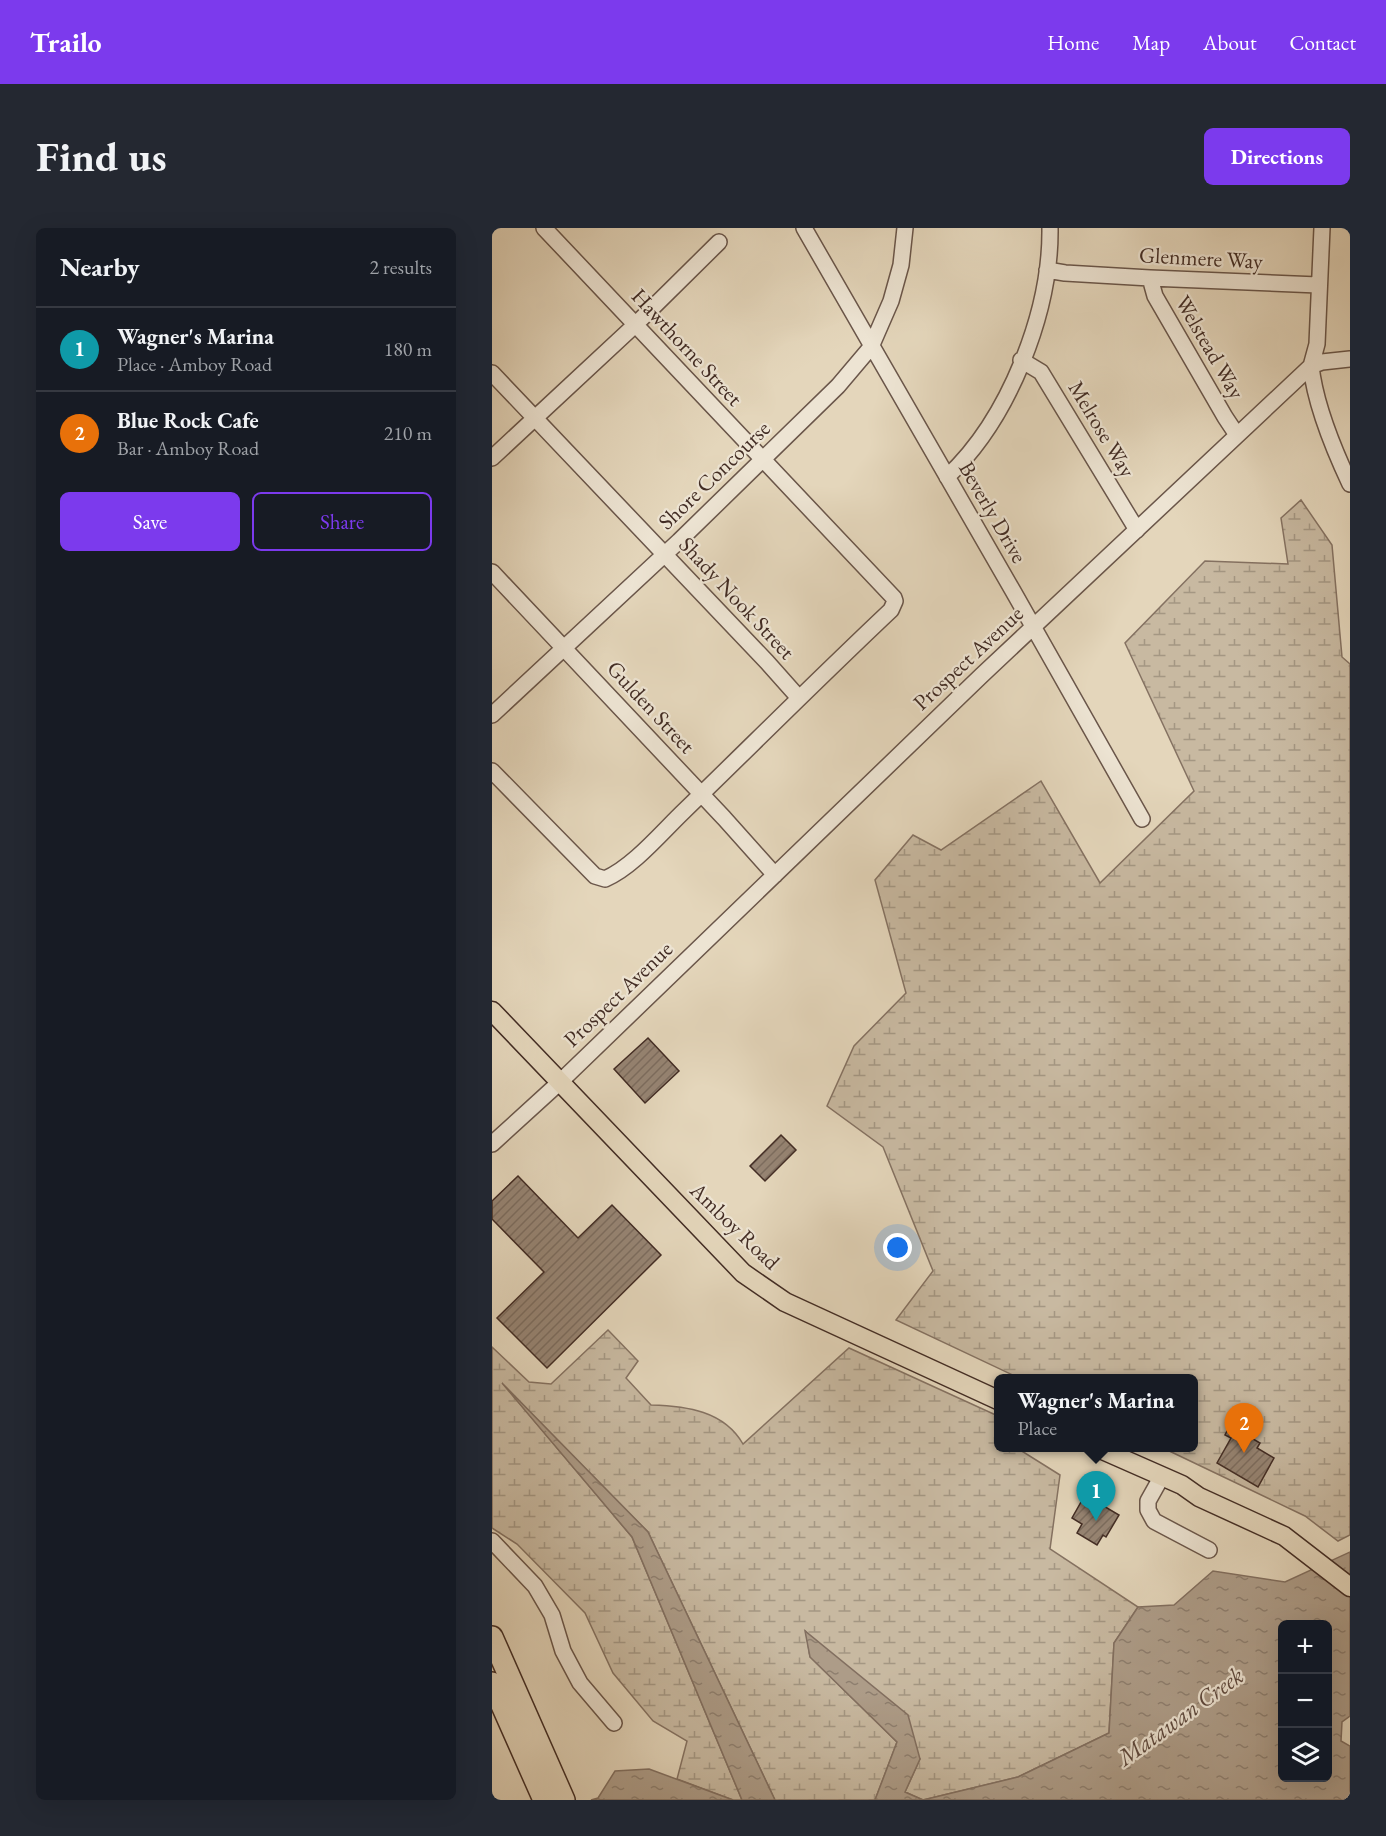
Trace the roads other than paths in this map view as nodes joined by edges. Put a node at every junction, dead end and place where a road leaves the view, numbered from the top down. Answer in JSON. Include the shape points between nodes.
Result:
{"nodes":[{"id":1,"x":544,"y":228,"type":"edge"},
{"id":2,"x":804,"y":228,"type":"edge"},
{"id":3,"x":905,"y":228,"type":"edge"},
{"id":4,"x":1050,"y":228,"type":"edge"},
{"id":5,"x":1322,"y":228,"type":"edge"},
{"id":6,"x":719,"y":242,"type":"dead end"},
{"id":7,"x":1047,"y":270,"type":"junction"},
{"id":8,"x":1150,"y":278,"type":"junction"},
{"id":9,"x":1318,"y":285,"type":"junction"},
{"id":10,"x":635,"y":325,"type":"junction"},
{"id":11,"x":871,"y":346,"type":"junction"},
{"id":12,"x":1350,"y":359,"type":"edge"},
{"id":13,"x":1021,"y":360,"type":"junction"},
{"id":14,"x":1311,"y":366,"type":"junction"},
{"id":15,"x":492,"y":373,"type":"edge"},
{"id":16,"x":535,"y":419,"type":"junction"},
{"id":17,"x":1237,"y":435,"type":"junction"},
{"id":18,"x":492,"y":458,"type":"edge"},
{"id":19,"x":763,"y":459,"type":"junction"},
{"id":20,"x":947,"y":477,"type":"junction"},
{"id":21,"x":1350,"y":484,"type":"edge"},
{"id":22,"x":1137,"y":530,"type":"junction"},
{"id":23,"x":664,"y":553,"type":"junction"},
{"id":24,"x":492,"y":572,"type":"edge"},
{"id":25,"x":1033,"y":627,"type":"junction"},
{"id":26,"x":564,"y":647,"type":"junction"},
{"id":27,"x":799,"y":698,"type":"junction"},
{"id":28,"x":492,"y":715,"type":"edge"},
{"id":29,"x":492,"y":771,"type":"edge"},
{"id":30,"x":702,"y":794,"type":"junction"},
{"id":31,"x":1142,"y":819,"type":"dead end"},
{"id":32,"x":775,"y":875,"type":"junction"},
{"id":33,"x":492,"y":1011,"type":"edge"},
{"id":34,"x":560,"y":1082,"type":"junction"},
{"id":35,"x":492,"y":1144,"type":"edge"},
{"id":36,"x":994,"y":1398,"type":"edge"},
{"id":37,"x":1107,"y":1452,"type":"edge"},
{"id":38,"x":1162,"y":1476,"type":"junction"},
{"id":39,"x":492,"y":1541,"type":"edge"},
{"id":40,"x":1209,"y":1550,"type":"dead end"},
{"id":41,"x":1350,"y":1587,"type":"edge"},
{"id":42,"x":492,"y":1637,"type":"edge"},
{"id":43,"x":492,"y":1683,"type":"edge"},
{"id":44,"x":614,"y":1723,"type":"dead end"},
{"id":45,"x":551,"y":1794,"type":"edge"}],
"edges":[{"from":1,"to":10,"type":"street","name":"Hawthorne Street"},
{"from":2,"to":11,"type":"street","name":"Beverly Drive"},
{"from":3,"to":11,"type":"street","name":"Shore Concourse","via":[[897,282]]},
{"from":4,"to":7,"type":"street"},
{"from":5,"to":9,"type":"street"},
{"from":6,"to":10,"type":"street"},
{"from":7,"to":8,"type":"street","name":"Glenmere Way"},
{"from":7,"to":13,"type":"street","via":[[1031,339]]},
{"from":8,"to":9,"type":"street","name":"Glenmere Way"},
{"from":8,"to":17,"type":"street","name":"Welstead Way","via":[[1155,296]]},
{"from":9,"to":14,"type":"street","via":[[1317,344]]},
{"from":10,"to":16,"type":"street"},
{"from":10,"to":19,"type":"street","name":"Hawthorne Street"},
{"from":11,"to":19,"type":"street","name":"Shore Concourse","via":[[838,386]]},
{"from":11,"to":20,"type":"street","name":"Beverly Drive"},
{"from":12,"to":14,"type":"street"},
{"from":13,"to":20,"type":"street","via":[[987,428],[964,461]]},
{"from":13,"to":22,"type":"street","name":"Melrose Way","via":[[1041,372]]},
{"from":14,"to":17,"type":"street","name":"Prospect Avenue"},
{"from":14,"to":21,"type":"street","via":[[1332,442]]},
{"from":15,"to":16,"type":"street","name":"Shady Nook Street"},
{"from":16,"to":18,"type":"street"},
{"from":16,"to":23,"type":"street","name":"Shady Nook Street"},
{"from":17,"to":22,"type":"street","name":"Prospect Avenue"},
{"from":19,"to":23,"type":"street","name":"Shore Concourse"},
{"from":19,"to":27,"type":"street","name":"Hawthorne Street","via":[[895,602]]},
{"from":20,"to":25,"type":"street","name":"Beverly Drive"},
{"from":22,"to":25,"type":"street","name":"Prospect Avenue"},
{"from":23,"to":26,"type":"street","name":"Shore Concourse"},
{"from":23,"to":27,"type":"street","name":"Shady Nook Street"},
{"from":24,"to":26,"type":"street","name":"Gulden Street"},
{"from":25,"to":31,"type":"street","name":"Beverly Drive"},
{"from":25,"to":32,"type":"street","name":"Prospect Avenue"},
{"from":26,"to":28,"type":"street","name":"Shore Concourse"},
{"from":26,"to":30,"type":"street","name":"Gulden Street"},
{"from":27,"to":30,"type":"street"},
{"from":29,"to":30,"type":"street","via":[[595,876],[605,879]]},
{"from":30,"to":32,"type":"street","name":"Gulden Street"},
{"from":32,"to":34,"type":"street","name":"Prospect Avenue"},
{"from":33,"to":34,"type":"main road","name":"Amboy Road"},
{"from":34,"to":35,"type":"street","name":"Prospect Avenue"},
{"from":34,"to":36,"type":"main road","name":"Amboy Road","via":[[743,1273],[766,1290]]},
{"from":37,"to":38,"type":"main road"},
{"from":38,"to":40,"type":"street","via":[[1148,1501],[1154,1521]]},
{"from":38,"to":41,"type":"main road","via":[[1284,1536]]},
{"from":39,"to":44,"type":"street","via":[[536,1587],[580,1683]]},
{"from":42,"to":45,"type":"highway"},
{"from":43,"to":45,"type":"highway"}]}
